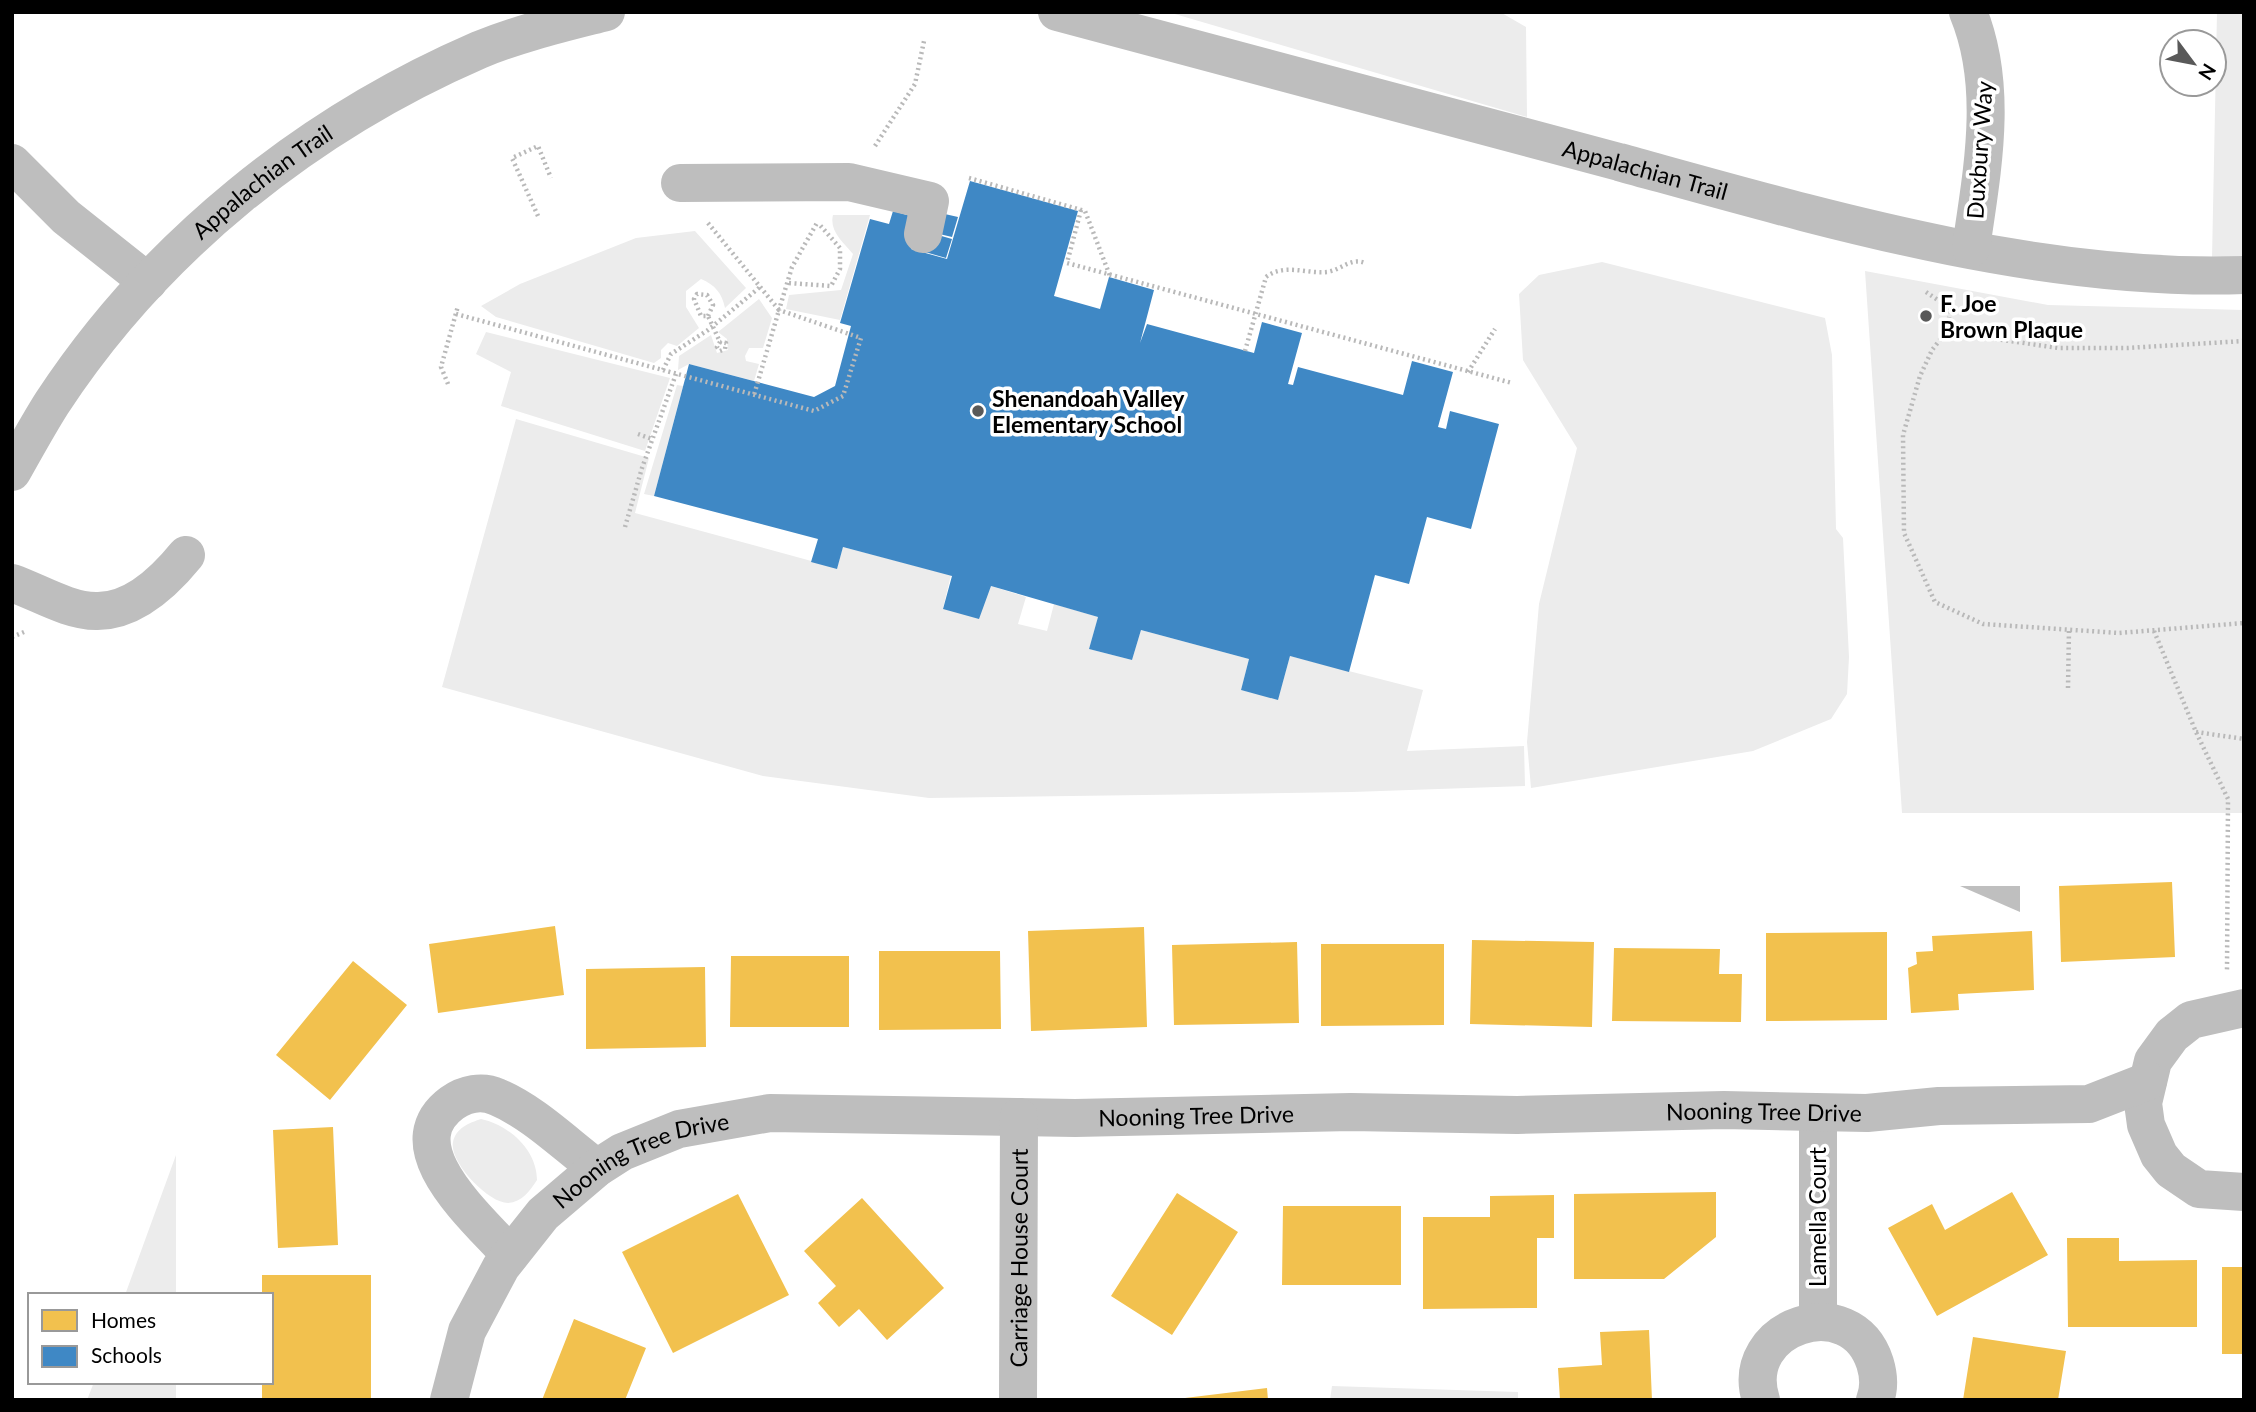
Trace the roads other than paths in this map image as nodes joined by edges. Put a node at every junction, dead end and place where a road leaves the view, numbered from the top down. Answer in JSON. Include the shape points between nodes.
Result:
{"nodes":[{"id":1,"x":606,"y":12,"type":"edge"},
{"id":2,"x":1057,"y":12,"type":"edge"},
{"id":3,"x":1968,"y":12,"type":"edge"},
{"id":4,"x":12,"y":163,"type":"edge"},
{"id":5,"x":680,"y":183,"type":"dead end"},
{"id":6,"x":923,"y":234,"type":"dead end"},
{"id":7,"x":1971,"y":248,"type":"junction"},
{"id":8,"x":2244,"y":275,"type":"edge"},
{"id":9,"x":148,"y":282,"type":"junction"},
{"id":10,"x":12,"y":472,"type":"edge"},
{"id":11,"x":186,"y":555,"type":"dead end"},
{"id":12,"x":12,"y":583,"type":"edge"},
{"id":13,"x":2244,"y":1008,"type":"edge"},
{"id":14,"x":2148,"y":1081,"type":"junction"},
{"id":15,"x":2089,"y":1104,"type":"junction"},
{"id":16,"x":1818,"y":1114,"type":"junction"},
{"id":17,"x":1019,"y":1117,"type":"junction"},
{"id":18,"x":2146,"y":1125,"type":"junction"},
{"id":19,"x":597,"y":1168,"type":"junction"},
{"id":20,"x":2244,"y":1192,"type":"edge"},
{"id":21,"x":510,"y":1255,"type":"junction"},
{"id":22,"x":1818,"y":1321,"type":"junction"},
{"id":23,"x":449,"y":1400,"type":"edge"},
{"id":24,"x":1018,"y":1400,"type":"edge"},
{"id":25,"x":1761,"y":1400,"type":"edge"},
{"id":26,"x":1875,"y":1400,"type":"edge"}],
"edges":[{"from":1,"to":9,"type":"street","name":"Appalachian Trail","via":[[544,27],[481,50],[407,84],[337,124],[204,226]]},
{"from":2,"to":7,"type":"street","name":"Appalachian Trail","via":[[1834,221]]},
{"from":3,"to":7,"type":"street","name":"Duxbury Way","via":[[1984,64],[1986,103]]},
{"from":4,"to":9,"type":"street","via":[[66,217]]},
{"from":5,"to":6,"type":"street","via":[[849,182],[930,201]]},
{"from":7,"to":8,"type":"street","name":"Appalachian Trail","via":[[2130,273]]},
{"from":9,"to":10,"type":"street","name":"Appalachian Trail","via":[[52,403]]},
{"from":11,"to":12,"type":"street","via":[[169,576],[138,599],[116,608],[94,611]]},
{"from":13,"to":14,"type":"street","via":[[2191,1020],[2172,1035],[2153,1061]]},
{"from":14,"to":15,"type":"street"},
{"from":14,"to":18,"type":"street","via":[[2143,1103]]},
{"from":15,"to":16,"type":"street","name":"Nooning Tree Drive","via":[[1939,1106]]},
{"from":15,"to":18,"type":"street"},
{"from":16,"to":17,"type":"street","name":"Nooning Tree Drive","via":[[1724,1110]]},
{"from":16,"to":22,"type":"street","name":"Lamella Court"},
{"from":17,"to":19,"type":"street","name":"Nooning Tree Drive","via":[[771,1113],[679,1129],[622,1152]]},
{"from":17,"to":24,"type":"street","name":"Carriage House Court"},
{"from":18,"to":20,"type":"street","via":[[2171,1170],[2199,1189]]},
{"from":19,"to":21,"type":"street","name":"Nooning Tree Drive","via":[[543,1214]]},
{"from":19,"to":21,"type":"street","via":[[495,1096],[478,1093],[446,1108],[432,1130],[435,1165]]},
{"from":21,"to":23,"type":"street","name":"Nooning Tree Drive","via":[[467,1331]]},
{"from":22,"to":25,"type":"street","name":"Lamella Court","via":[[1780,1335],[1764,1354],[1758,1375]]},
{"from":22,"to":26,"type":"street","name":"Lamella Court","via":[[1838,1324],[1859,1337],[1872,1353],[1878,1374]]}]}
